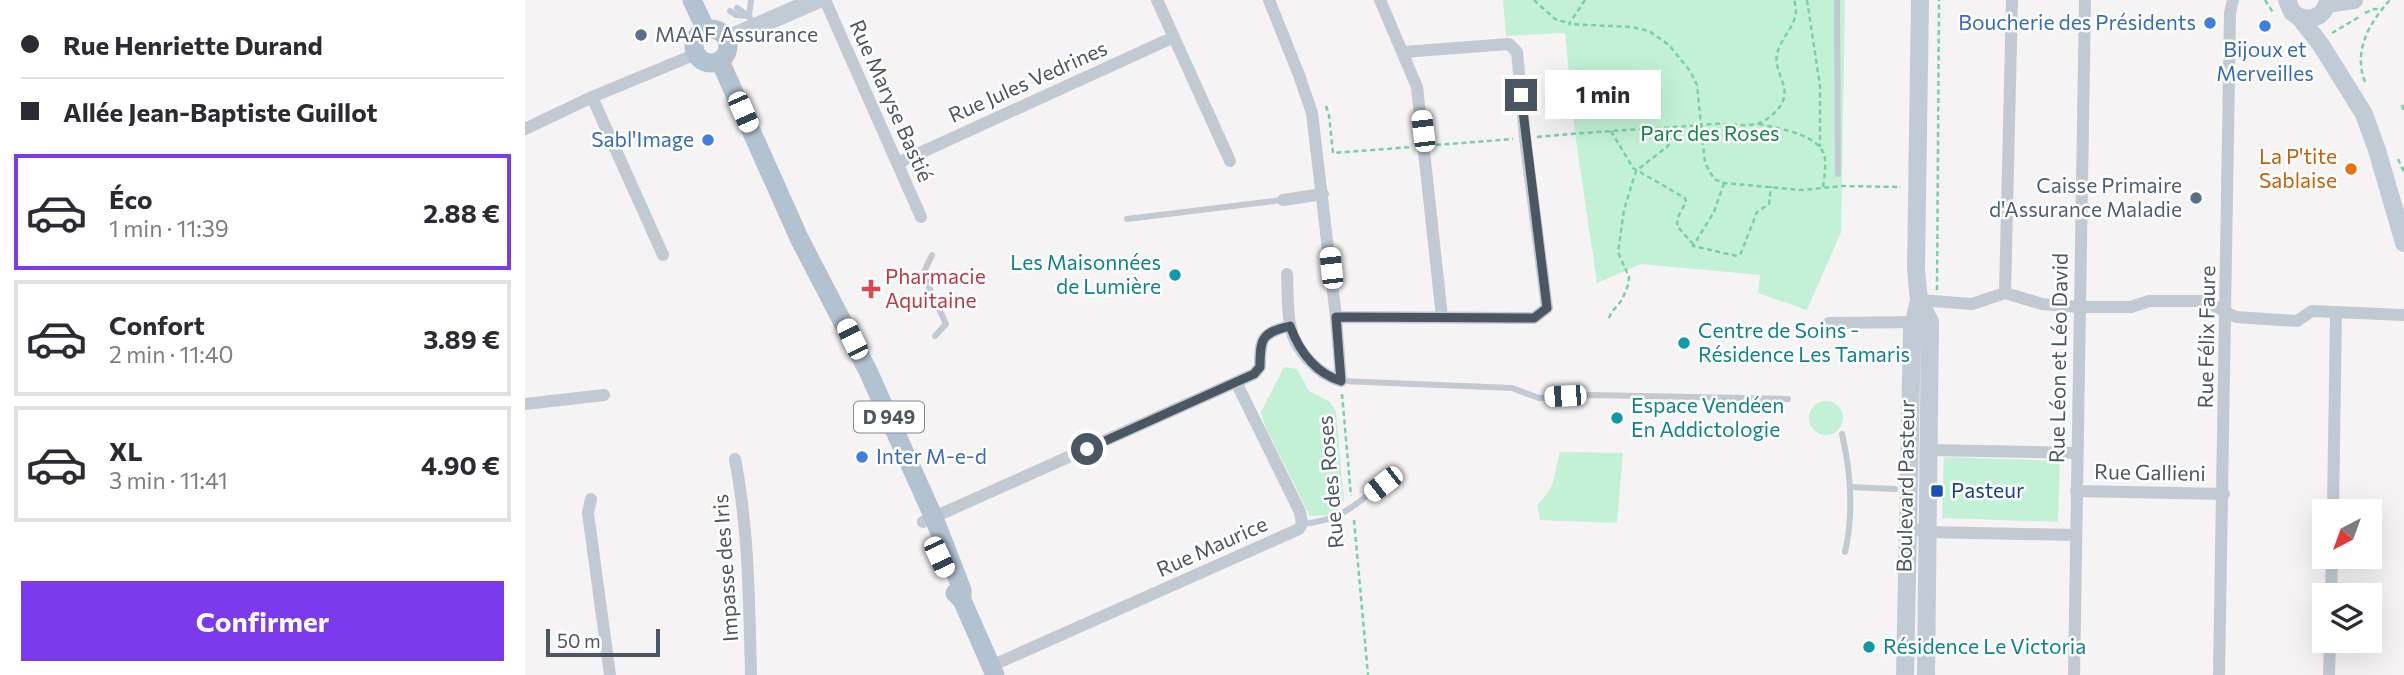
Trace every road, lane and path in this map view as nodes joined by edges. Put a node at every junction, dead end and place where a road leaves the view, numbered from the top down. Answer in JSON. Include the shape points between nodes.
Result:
{"nodes":[{"id":1,"x":692,"y":0,"type":"edge"},
{"id":2,"x":751,"y":0,"type":"edge"},
{"id":3,"x":817,"y":0,"type":"edge"},
{"id":4,"x":825,"y":0,"type":"edge"},
{"id":5,"x":1157,"y":0,"type":"edge"},
{"id":6,"x":1269,"y":0,"type":"edge"},
{"id":7,"x":1380,"y":0,"type":"edge"},
{"id":8,"x":1534,"y":0,"type":"edge"},
{"id":9,"x":1585,"y":0,"type":"edge"},
{"id":10,"x":1794,"y":0,"type":"edge"},
{"id":11,"x":1807,"y":0,"type":"edge"},
{"id":12,"x":1837,"y":0,"type":"edge"},
{"id":13,"x":1920,"y":0,"type":"edge"},
{"id":14,"x":1939,"y":0,"type":"edge"},
{"id":15,"x":2012,"y":0,"type":"edge"},
{"id":16,"x":2085,"y":0,"type":"edge"},
{"id":17,"x":2234,"y":0,"type":"edge"},
{"id":18,"x":2354,"y":0,"type":"edge"},
{"id":19,"x":2390,"y":0,"type":"edge"},
{"id":20,"x":2326,"y":5,"type":"edge"},
{"id":21,"x":2288,"y":7,"type":"edge"},
{"id":22,"x":734,"y":9,"type":"dead end"},
{"id":23,"x":752,"y":21,"type":"junction"},
{"id":24,"x":1569,"y":24,"type":"junction"},
{"id":25,"x":705,"y":30,"type":"junction"},
{"id":26,"x":1174,"y":37,"type":"junction"},
{"id":27,"x":727,"y":39,"type":"junction"},
{"id":28,"x":2321,"y":45,"type":"junction"},
{"id":29,"x":1403,"y":52,"type":"junction"},
{"id":30,"x":696,"y":54,"type":"junction"},
{"id":31,"x":720,"y":61,"type":"junction"},
{"id":32,"x":2367,"y":88,"type":"dead end"},
{"id":33,"x":592,"y":97,"type":"junction"},
{"id":34,"x":1324,"y":102,"type":"dead end"},
{"id":35,"x":2404,"y":106,"type":"edge"},
{"id":36,"x":2404,"y":112,"type":"edge"},
{"id":37,"x":1758,"y":124,"type":"junction"},
{"id":38,"x":1701,"y":125,"type":"junction"},
{"id":39,"x":1675,"y":127,"type":"junction"},
{"id":40,"x":525,"y":129,"type":"edge"},
{"id":41,"x":1611,"y":131,"type":"junction"},
{"id":42,"x":1525,"y":138,"type":"junction"},
{"id":43,"x":1425,"y":146,"type":"junction"},
{"id":44,"x":1820,"y":147,"type":"junction"},
{"id":45,"x":2397,"y":158,"type":"dead end"},
{"id":46,"x":1230,"y":161,"type":"dead end"},
{"id":47,"x":898,"y":163,"type":"junction"},
{"id":48,"x":1636,"y":171,"type":"junction"},
{"id":49,"x":2404,"y":172,"type":"edge"},
{"id":50,"x":1838,"y":174,"type":"dead end"},
{"id":51,"x":1724,"y":183,"type":"junction"},
{"id":52,"x":1771,"y":186,"type":"junction"},
{"id":53,"x":1823,"y":188,"type":"junction"},
{"id":54,"x":1918,"y":188,"type":"junction"},
{"id":55,"x":1323,"y":194,"type":"junction"},
{"id":56,"x":1283,"y":200,"type":"joint"},
{"id":57,"x":921,"y":217,"type":"dead end"},
{"id":58,"x":1127,"y":219,"type":"dead end"},
{"id":59,"x":2404,"y":243,"type":"edge"},
{"id":60,"x":1693,"y":244,"type":"junction"},
{"id":61,"x":663,"y":255,"type":"dead end"},
{"id":62,"x":932,"y":255,"type":"dead end"},
{"id":63,"x":1287,"y":274,"type":"dead end"},
{"id":64,"x":2005,"y":293,"type":"junction"},
{"id":65,"x":1928,"y":300,"type":"junction"},
{"id":66,"x":2079,"y":307,"type":"junction"},
{"id":67,"x":2227,"y":311,"type":"junction"},
{"id":68,"x":2336,"y":312,"type":"junction"},
{"id":69,"x":2404,"y":315,"type":"edge"},
{"id":70,"x":1336,"y":317,"type":"junction"},
{"id":71,"x":1442,"y":317,"type":"junction"},
{"id":72,"x":1609,"y":318,"type":"dead end"},
{"id":73,"x":1913,"y":322,"type":"junction"},
{"id":74,"x":1829,"y":323,"type":"dead end"},
{"id":75,"x":1290,"y":326,"type":"junction"},
{"id":76,"x":935,"y":337,"type":"dead end"},
{"id":77,"x":1341,"y":381,"type":"junction"},
{"id":78,"x":1236,"y":382,"type":"junction"},
{"id":79,"x":604,"y":395,"type":"dead end"},
{"id":80,"x":1788,"y":399,"type":"dead end"},
{"id":81,"x":525,"y":404,"type":"edge"},
{"id":82,"x":1842,"y":434,"type":"dead end"},
{"id":83,"x":1930,"y":450,"type":"junction"},
{"id":84,"x":2077,"y":453,"type":"junction"},
{"id":85,"x":735,"y":459,"type":"dead end"},
{"id":86,"x":1383,"y":484,"type":"dead end"},
{"id":87,"x":1850,"y":486,"type":"junction"},
{"id":88,"x":1901,"y":489,"type":"junction"},
{"id":89,"x":1927,"y":489,"type":"junction"},
{"id":90,"x":2077,"y":491,"type":"junction"},
{"id":91,"x":2224,"y":494,"type":"junction"},
{"id":92,"x":591,"y":499,"type":"dead end"},
{"id":93,"x":2333,"y":499,"type":"edge"},
{"id":94,"x":1352,"y":508,"type":"junction"},
{"id":95,"x":928,"y":520,"type":"junction"},
{"id":96,"x":1302,"y":524,"type":"junction"},
{"id":97,"x":1907,"y":528,"type":"junction"},
{"id":98,"x":1927,"y":532,"type":"junction"},
{"id":99,"x":2076,"y":535,"type":"junction"},
{"id":100,"x":1845,"y":552,"type":"dead end"},
{"id":101,"x":2330,"y":653,"type":"edge"},
{"id":102,"x":993,"y":670,"type":"edge"},
{"id":103,"x":610,"y":675,"type":"edge"},
{"id":104,"x":751,"y":675,"type":"edge"},
{"id":105,"x":1368,"y":675,"type":"edge"},
{"id":106,"x":1905,"y":675,"type":"edge"},
{"id":107,"x":1926,"y":675,"type":"edge"},
{"id":108,"x":2074,"y":675,"type":"edge"},
{"id":109,"x":2219,"y":675,"type":"edge"},
{"id":110,"x":2329,"y":675,"type":"edge"}],
"edges":[{"from":1,"to":25,"type":"main road"},
{"from":2,"to":23,"type":"lane"},
{"from":3,"to":23,"type":"street"},
{"from":4,"to":47,"type":"street","name":"Rue Maryse Bastié"},
{"from":5,"to":26,"type":"street"},
{"from":6,"to":55,"type":"street","via":[[1312,113]]},
{"from":7,"to":29,"type":"street"},
{"from":8,"to":24,"type":"path","via":[[1555,19]]},
{"from":9,"to":24,"type":"path"},
{"from":10,"to":37,"type":"path","via":[[1796,19],[1776,57],[1785,96],[1781,106]]},
{"from":11,"to":44,"type":"path","via":[[1820,86]]},
{"from":12,"to":50,"type":"lane"},
{"from":13,"to":54,"type":"street","name":"Boulevard Pasteur"},
{"from":14,"to":65,"type":"path"},
{"from":15,"to":64,"type":"street"},
{"from":16,"to":66,"type":"street","name":"Rue Léon et Léo David"},
{"from":17,"to":67,"type":"street","name":"Rue Félix Faure","via":[[2230,13]]},
{"from":18,"to":20,"type":"street"},
{"from":19,"to":32,"type":"path","via":[[2363,40],[2362,75]]},
{"from":20,"to":21,"type":"street","via":[[2313,19]]},
{"from":20,"to":28,"type":"street"},
{"from":21,"to":28,"type":"street"},
{"from":22,"to":23,"type":"lane"},
{"from":23,"to":27,"type":"street"},
{"from":24,"to":38,"type":"path","via":[[1632,27],[1649,31],[1669,45],[1697,85]]},
{"from":25,"to":27,"type":"main road","via":[[719,30]]},
{"from":25,"to":30,"type":"main road","via":[[695,40]]},
{"from":26,"to":46,"type":"street"},
{"from":26,"to":47,"type":"street","name":"Rue Jules Vedrines"},
{"from":27,"to":31,"type":"main road","via":[[728,51]]},
{"from":28,"to":59,"type":"street","via":[[2364,114]]},
{"from":29,"to":42,"type":"street","via":[[1510,44],[1517,52]]},
{"from":29,"to":43,"type":"street","via":[[1417,87]]},
{"from":30,"to":31,"type":"main road","via":[[706,63]]},
{"from":30,"to":33,"type":"street"},
{"from":31,"to":95,"type":"main road","number":"D 949","via":[[800,240],[864,361]]},
{"from":33,"to":40,"type":"street"},
{"from":33,"to":61,"type":"street"},
{"from":34,"to":43,"type":"path","via":[[1333,153]]},
{"from":35,"to":36,"type":"path"},
{"from":37,"to":38,"type":"path"},
{"from":37,"to":44,"type":"path","via":[[1796,133]]},
{"from":38,"to":39,"type":"path"},
{"from":38,"to":51,"type":"path","via":[[1708,172]]},
{"from":39,"to":41,"type":"path"},
{"from":39,"to":48,"type":"path","via":[[1668,146]]},
{"from":41,"to":42,"type":"path"},
{"from":41,"to":48,"type":"path"},
{"from":42,"to":43,"type":"path"},
{"from":42,"to":71,"type":"street","via":[[1547,308],[1534,318]]},
{"from":43,"to":71,"type":"street"},
{"from":44,"to":53,"type":"path","via":[[1825,158]]},
{"from":45,"to":49,"type":"path"},
{"from":47,"to":57,"type":"street","name":"Rue Maryse Bastié"},
{"from":48,"to":60,"type":"path","via":[[1685,198],[1677,226]]},
{"from":48,"to":72,"type":"path","via":[[1618,252],[1628,285]]},
{"from":51,"to":52,"type":"path"},
{"from":51,"to":60,"type":"path","via":[[1714,212]]},
{"from":52,"to":53,"type":"path"},
{"from":52,"to":60,"type":"path","via":[[1769,204],[1758,212],[1740,255]]},
{"from":53,"to":54,"type":"path"},
{"from":54,"to":65,"type":"street","name":"Boulevard Pasteur","via":[[1916,270]]},
{"from":55,"to":56,"type":"street"},
{"from":55,"to":70,"type":"street"},
{"from":56,"to":58,"type":"lane"},
{"from":62,"to":76,"type":"lane","via":[[923,274],[946,324]]},
{"from":63,"to":75,"type":"street"},
{"from":64,"to":65,"type":"street","via":[[1972,304]]},
{"from":64,"to":66,"type":"street","via":[[2042,304]]},
{"from":65,"to":73,"type":"street","name":"Boulevard Pasteur"},
{"from":65,"to":83,"type":"street","name":"Boulevard Pasteur"},
{"from":66,"to":67,"type":"street","via":[[2204,301]]},
{"from":66,"to":84,"type":"street","name":"Rue Léon et Léo David"},
{"from":67,"to":68,"type":"street","via":[[2237,317],[2297,321],[2312,312]]},
{"from":67,"to":91,"type":"street","name":"Rue Félix Faure"},
{"from":68,"to":69,"type":"street"},
{"from":68,"to":93,"type":"street"},
{"from":70,"to":71,"type":"street"},
{"from":70,"to":77,"type":"street"},
{"from":73,"to":74,"type":"street"},
{"from":73,"to":88,"type":"street","name":"Boulevard Pasteur"},
{"from":75,"to":77,"type":"street","via":[[1304,354],[1324,373]]},
{"from":75,"to":78,"type":"street","via":[[1264,337],[1258,370]]},
{"from":77,"to":80,"type":"lane","via":[[1511,388],[1539,398]]},
{"from":77,"to":94,"type":"path","name":"Rue des Roses"},
{"from":78,"to":95,"type":"street"},
{"from":78,"to":96,"type":"street"},
{"from":79,"to":81,"type":"street"},
{"from":82,"to":87,"type":"lane"},
{"from":83,"to":84,"type":"street"},
{"from":83,"to":89,"type":"street","name":"Boulevard Pasteur"},
{"from":84,"to":90,"type":"street","name":"Rue Léon et Léo David"},
{"from":85,"to":104,"type":"street","name":"Impasse des Iris","via":[[748,544]]},
{"from":86,"to":94,"type":"lane"},
{"from":87,"to":88,"type":"lane"},
{"from":87,"to":100,"type":"lane"},
{"from":88,"to":89,"type":"street"},
{"from":88,"to":97,"type":"street","name":"Boulevard Pasteur"},
{"from":89,"to":98,"type":"street","name":"Boulevard Pasteur"},
{"from":90,"to":91,"type":"street","name":"Rue Gallieni"},
{"from":90,"to":99,"type":"street","name":"Rue Léon et Léo David"},
{"from":91,"to":109,"type":"street","name":"Rue Félix Faure"},
{"from":92,"to":103,"type":"street","via":[[588,513]]},
{"from":94,"to":96,"type":"lane","via":[[1334,519]]},
{"from":94,"to":105,"type":"path","name":"Rue des Roses"},
{"from":95,"to":102,"type":"main road","number":"D 949"},
{"from":96,"to":102,"type":"street","name":"Rue Maurice","via":[[1295,532]]},
{"from":97,"to":98,"type":"street"},
{"from":97,"to":106,"type":"street","name":"Boulevard Pasteur"},
{"from":98,"to":99,"type":"street"},
{"from":98,"to":107,"type":"street","name":"Boulevard Pasteur"},
{"from":99,"to":108,"type":"street","name":"Rue Léon et Léo David"},
{"from":101,"to":110,"type":"street"}]}
